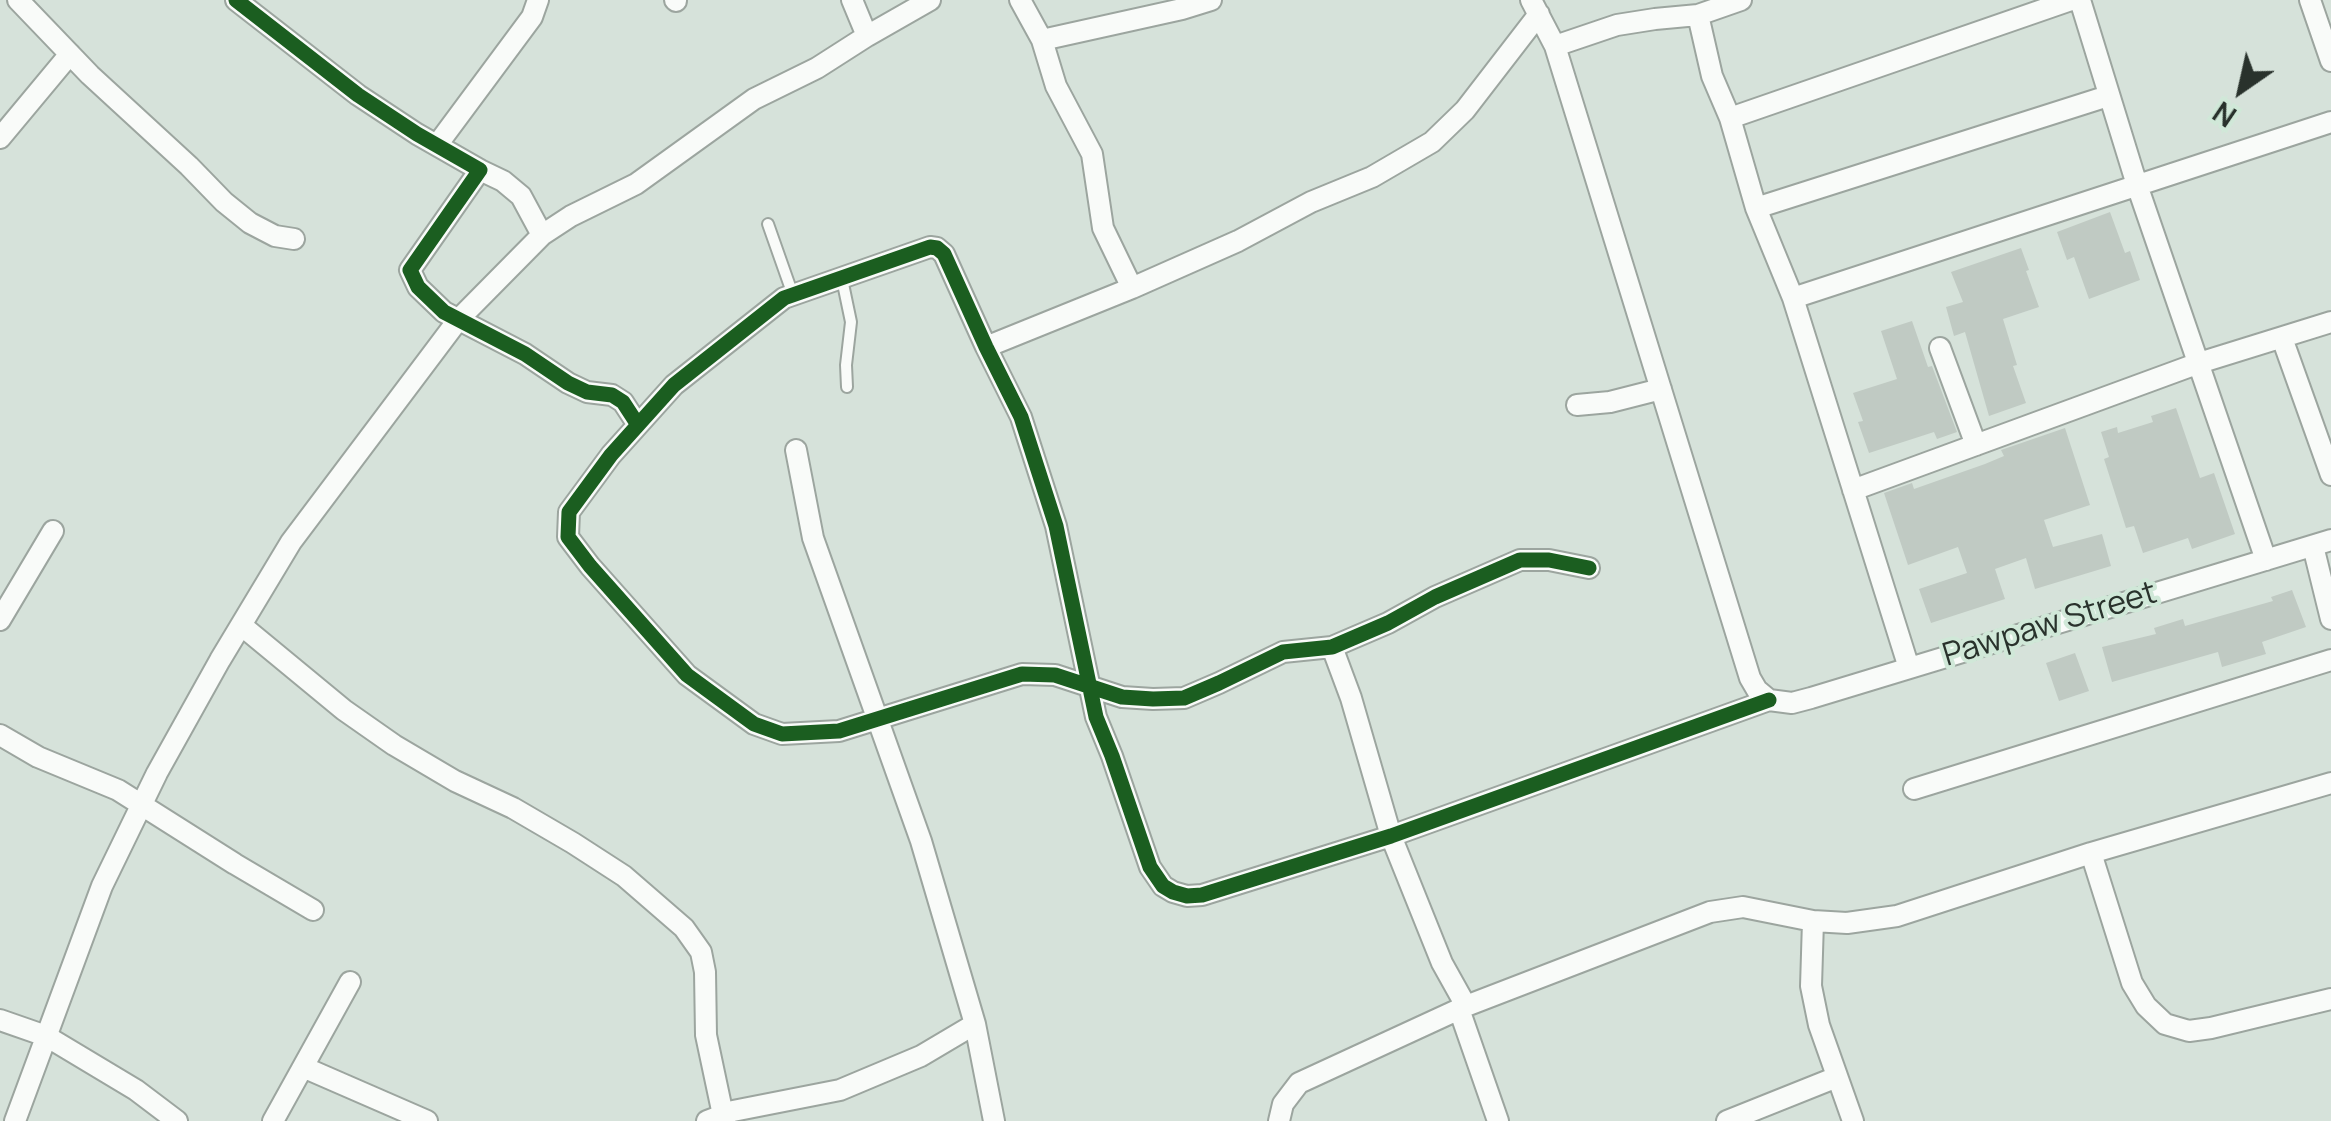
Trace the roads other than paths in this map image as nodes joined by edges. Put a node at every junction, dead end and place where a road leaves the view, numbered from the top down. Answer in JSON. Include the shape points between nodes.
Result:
{"nodes":[{"id":1,"x":18,"y":0,"type":"edge"},
{"id":2,"x":236,"y":0,"type":"edge"},
{"id":3,"x":538,"y":0,"type":"edge"},
{"id":4,"x":852,"y":0,"type":"edge"},
{"id":5,"x":930,"y":0,"type":"edge"},
{"id":6,"x":1020,"y":0,"type":"edge"},
{"id":7,"x":1211,"y":0,"type":"edge"},
{"id":8,"x":1742,"y":0,"type":"edge"},
{"id":9,"x":2071,"y":0,"type":"edge"},
{"id":10,"x":2080,"y":0,"type":"edge"},
{"id":11,"x":2310,"y":0,"type":"edge"},
{"id":12,"x":1535,"y":7,"type":"edge"},
{"id":13,"x":1698,"y":15,"type":"junction"},
{"id":14,"x":867,"y":36,"type":"junction"},
{"id":15,"x":1042,"y":40,"type":"junction"},
{"id":16,"x":1555,"y":46,"type":"junction"},
{"id":17,"x":70,"y":54,"type":"junction"},
{"id":18,"x":2331,"y":61,"type":"edge"},
{"id":19,"x":2108,"y":96,"type":"junction"},
{"id":20,"x":1730,"y":118,"type":"junction"},
{"id":21,"x":2331,"y":122,"type":"edge"},
{"id":22,"x":0,"y":138,"type":"edge"},
{"id":23,"x":437,"y":146,"type":"junction"},
{"id":24,"x":480,"y":170,"type":"junction"},
{"id":25,"x":2137,"y":185,"type":"junction"},
{"id":26,"x":1756,"y":208,"type":"junction"},
{"id":27,"x":768,"y":224,"type":"dead end"},
{"id":28,"x":542,"y":235,"type":"junction"},
{"id":29,"x":294,"y":239,"type":"dead end"},
{"id":30,"x":842,"y":279,"type":"junction"},
{"id":31,"x":1132,"y":288,"type":"junction"},
{"id":32,"x":793,"y":295,"type":"junction"},
{"id":33,"x":1793,"y":298,"type":"junction"},
{"id":34,"x":458,"y":320,"type":"junction"},
{"id":35,"x":2331,"y":322,"type":"edge"},
{"id":36,"x":2282,"y":338,"type":"junction"},
{"id":37,"x":986,"y":347,"type":"junction"},
{"id":38,"x":1940,"y":348,"type":"dead end"},
{"id":39,"x":2200,"y":363,"type":"junction"},
{"id":40,"x":847,"y":387,"type":"dead end"},
{"id":41,"x":1661,"y":389,"type":"junction"},
{"id":42,"x":1577,"y":405,"type":"dead end"},
{"id":43,"x":638,"y":425,"type":"junction"},
{"id":44,"x":1976,"y":444,"type":"junction"},
{"id":45,"x":796,"y":450,"type":"dead end"},
{"id":46,"x":2331,"y":474,"type":"edge"},
{"id":47,"x":1853,"y":490,"type":"junction"},
{"id":48,"x":53,"y":531,"type":"dead end"},
{"id":49,"x":2322,"y":543,"type":"edge"},
{"id":50,"x":2266,"y":560,"type":"junction"},
{"id":51,"x":1589,"y":568,"type":"dead end"},
{"id":52,"x":2331,"y":619,"type":"edge"},
{"id":53,"x":0,"y":620,"type":"edge"},
{"id":54,"x":241,"y":625,"type":"junction"},
{"id":55,"x":1332,"y":647,"type":"junction"},
{"id":56,"x":2331,"y":660,"type":"edge"},
{"id":57,"x":1909,"y":668,"type":"junction"},
{"id":58,"x":1091,"y":688,"type":"junction"},
{"id":59,"x":1769,"y":700,"type":"junction"},
{"id":60,"x":878,"y":720,"type":"junction"},
{"id":61,"x":0,"y":735,"type":"edge"},
{"id":62,"x":2331,"y":783,"type":"edge"},
{"id":63,"x":1914,"y":789,"type":"dead end"},
{"id":64,"x":141,"y":803,"type":"junction"},
{"id":65,"x":1392,"y":836,"type":"junction"},
{"id":66,"x":2091,"y":853,"type":"junction"},
{"id":67,"x":313,"y":910,"type":"dead end"},
{"id":68,"x":1813,"y":921,"type":"junction"},
{"id":69,"x":350,"y":982,"type":"dead end"},
{"id":70,"x":2331,"y":999,"type":"edge"},
{"id":71,"x":1462,"y":1008,"type":"junction"},
{"id":72,"x":0,"y":1020,"type":"edge"},
{"id":73,"x":974,"y":1024,"type":"junction"},
{"id":74,"x":46,"y":1036,"type":"junction"},
{"id":75,"x":303,"y":1067,"type":"junction"},
{"id":76,"x":1837,"y":1077,"type":"junction"},
{"id":77,"x":715,"y":1118,"type":"edge"},
{"id":78,"x":14,"y":1121,"type":"edge"},
{"id":79,"x":176,"y":1121,"type":"edge"},
{"id":80,"x":273,"y":1121,"type":"edge"},
{"id":81,"x":427,"y":1121,"type":"edge"},
{"id":82,"x":994,"y":1121,"type":"edge"},
{"id":83,"x":1279,"y":1121,"type":"edge"},
{"id":84,"x":1498,"y":1121,"type":"edge"},
{"id":85,"x":1728,"y":1121,"type":"edge"},
{"id":86,"x":1853,"y":1121,"type":"edge"}],
"edges":[{"from":1,"to":17,"type":"street"},
{"from":2,"to":23,"type":"street","via":[[358,96]]},
{"from":3,"to":23,"type":"street"},
{"from":4,"to":14,"type":"street"},
{"from":5,"to":14,"type":"street"},
{"from":6,"to":15,"type":"street"},
{"from":7,"to":15,"type":"street"},
{"from":8,"to":13,"type":"street"},
{"from":9,"to":20,"type":"street"},
{"from":10,"to":19,"type":"street"},
{"from":11,"to":18,"type":"street"},
{"from":12,"to":16,"type":"street"},
{"from":12,"to":31,"type":"street","via":[[1465,110],[1432,142],[1372,177]]},
{"from":13,"to":16,"type":"street","via":[[1617,25]]},
{"from":13,"to":20,"type":"street"},
{"from":14,"to":28,"type":"street","via":[[754,98],[636,184]]},
{"from":15,"to":31,"type":"street","via":[[1056,86],[1092,154],[1103,228]]},
{"from":16,"to":41,"type":"street"},
{"from":17,"to":22,"type":"street"},
{"from":17,"to":29,"type":"street","via":[[224,202],[262,230]]},
{"from":19,"to":25,"type":"street"},
{"from":19,"to":26,"type":"street"},
{"from":20,"to":26,"type":"street"},
{"from":21,"to":25,"type":"street"},
{"from":23,"to":24,"type":"street"},
{"from":24,"to":28,"type":"street","via":[[521,196]]},
{"from":24,"to":34,"type":"street","via":[[410,270],[418,287]]},
{"from":25,"to":33,"type":"street"},
{"from":25,"to":39,"type":"street"},
{"from":26,"to":33,"type":"street"},
{"from":27,"to":32,"type":"lane"},
{"from":28,"to":34,"type":"street"},
{"from":30,"to":32,"type":"street"},
{"from":30,"to":37,"type":"street","via":[[937,248]]},
{"from":30,"to":40,"type":"lane","via":[[851,322]]},
{"from":31,"to":37,"type":"street"},
{"from":32,"to":43,"type":"street","via":[[674,384]]},
{"from":33,"to":47,"type":"street"},
{"from":34,"to":43,"type":"street","via":[[586,392],[612,395]]},
{"from":34,"to":54,"type":"street","via":[[291,542]]},
{"from":35,"to":36,"type":"street"},
{"from":36,"to":39,"type":"street"},
{"from":36,"to":46,"type":"street"},
{"from":37,"to":58,"type":"street","via":[[1021,417],[1056,526]]},
{"from":38,"to":44,"type":"street"},
{"from":39,"to":44,"type":"street"},
{"from":39,"to":50,"type":"street"},
{"from":41,"to":42,"type":"street"},
{"from":41,"to":59,"type":"street","via":[[1750,678]]},
{"from":43,"to":60,"type":"street","via":[[568,512],[568,537],[590,566],[687,674],[754,724],[808,734]]},
{"from":44,"to":47,"type":"street"},
{"from":45,"to":60,"type":"street","via":[[814,538]]},
{"from":47,"to":57,"type":"street"},
{"from":48,"to":53,"type":"street"},
{"from":49,"to":50,"type":"street","name":"Pawpaw Street"},
{"from":49,"to":52,"type":"street"},
{"from":50,"to":57,"type":"street","name":"Pawpaw Street"},
{"from":51,"to":55,"type":"street","via":[[1520,560]]},
{"from":54,"to":64,"type":"street"},
{"from":54,"to":77,"type":"street","via":[[381,736],[573,842],[684,928],[706,972]]},
{"from":55,"to":58,"type":"street","via":[[1283,652],[1184,698],[1122,697]]},
{"from":55,"to":65,"type":"street"},
{"from":56,"to":63,"type":"street"},
{"from":57,"to":59,"type":"street","name":"Pawpaw Street","via":[[1792,704]]},
{"from":58,"to":60,"type":"street","via":[[1055,674],[1022,674]]},
{"from":58,"to":65,"type":"street","name":"Pawpaw Street","via":[[1150,868],[1173,892],[1202,895]]},
{"from":59,"to":65,"type":"street","name":"Pawpaw Street"},
{"from":60,"to":73,"type":"street"},
{"from":61,"to":64,"type":"street"},
{"from":62,"to":66,"type":"street"},
{"from":64,"to":67,"type":"street"},
{"from":64,"to":74,"type":"street"},
{"from":65,"to":71,"type":"street"},
{"from":66,"to":68,"type":"street","via":[[1896,916]]},
{"from":66,"to":70,"type":"street","via":[[2132,984],[2165,1024],[2211,1028]]},
{"from":68,"to":71,"type":"street","via":[[1743,907],[1710,912]]},
{"from":68,"to":76,"type":"street","via":[[1811,986]]},
{"from":69,"to":75,"type":"street"},
{"from":71,"to":83,"type":"street","via":[[1298,1083]]},
{"from":71,"to":84,"type":"street"},
{"from":72,"to":74,"type":"street"},
{"from":73,"to":77,"type":"street","via":[[921,1056],[840,1090]]},
{"from":73,"to":82,"type":"street"},
{"from":74,"to":78,"type":"street"},
{"from":74,"to":79,"type":"street"},
{"from":75,"to":80,"type":"street"},
{"from":75,"to":81,"type":"street"},
{"from":76,"to":85,"type":"street"},
{"from":76,"to":86,"type":"street"}]}
